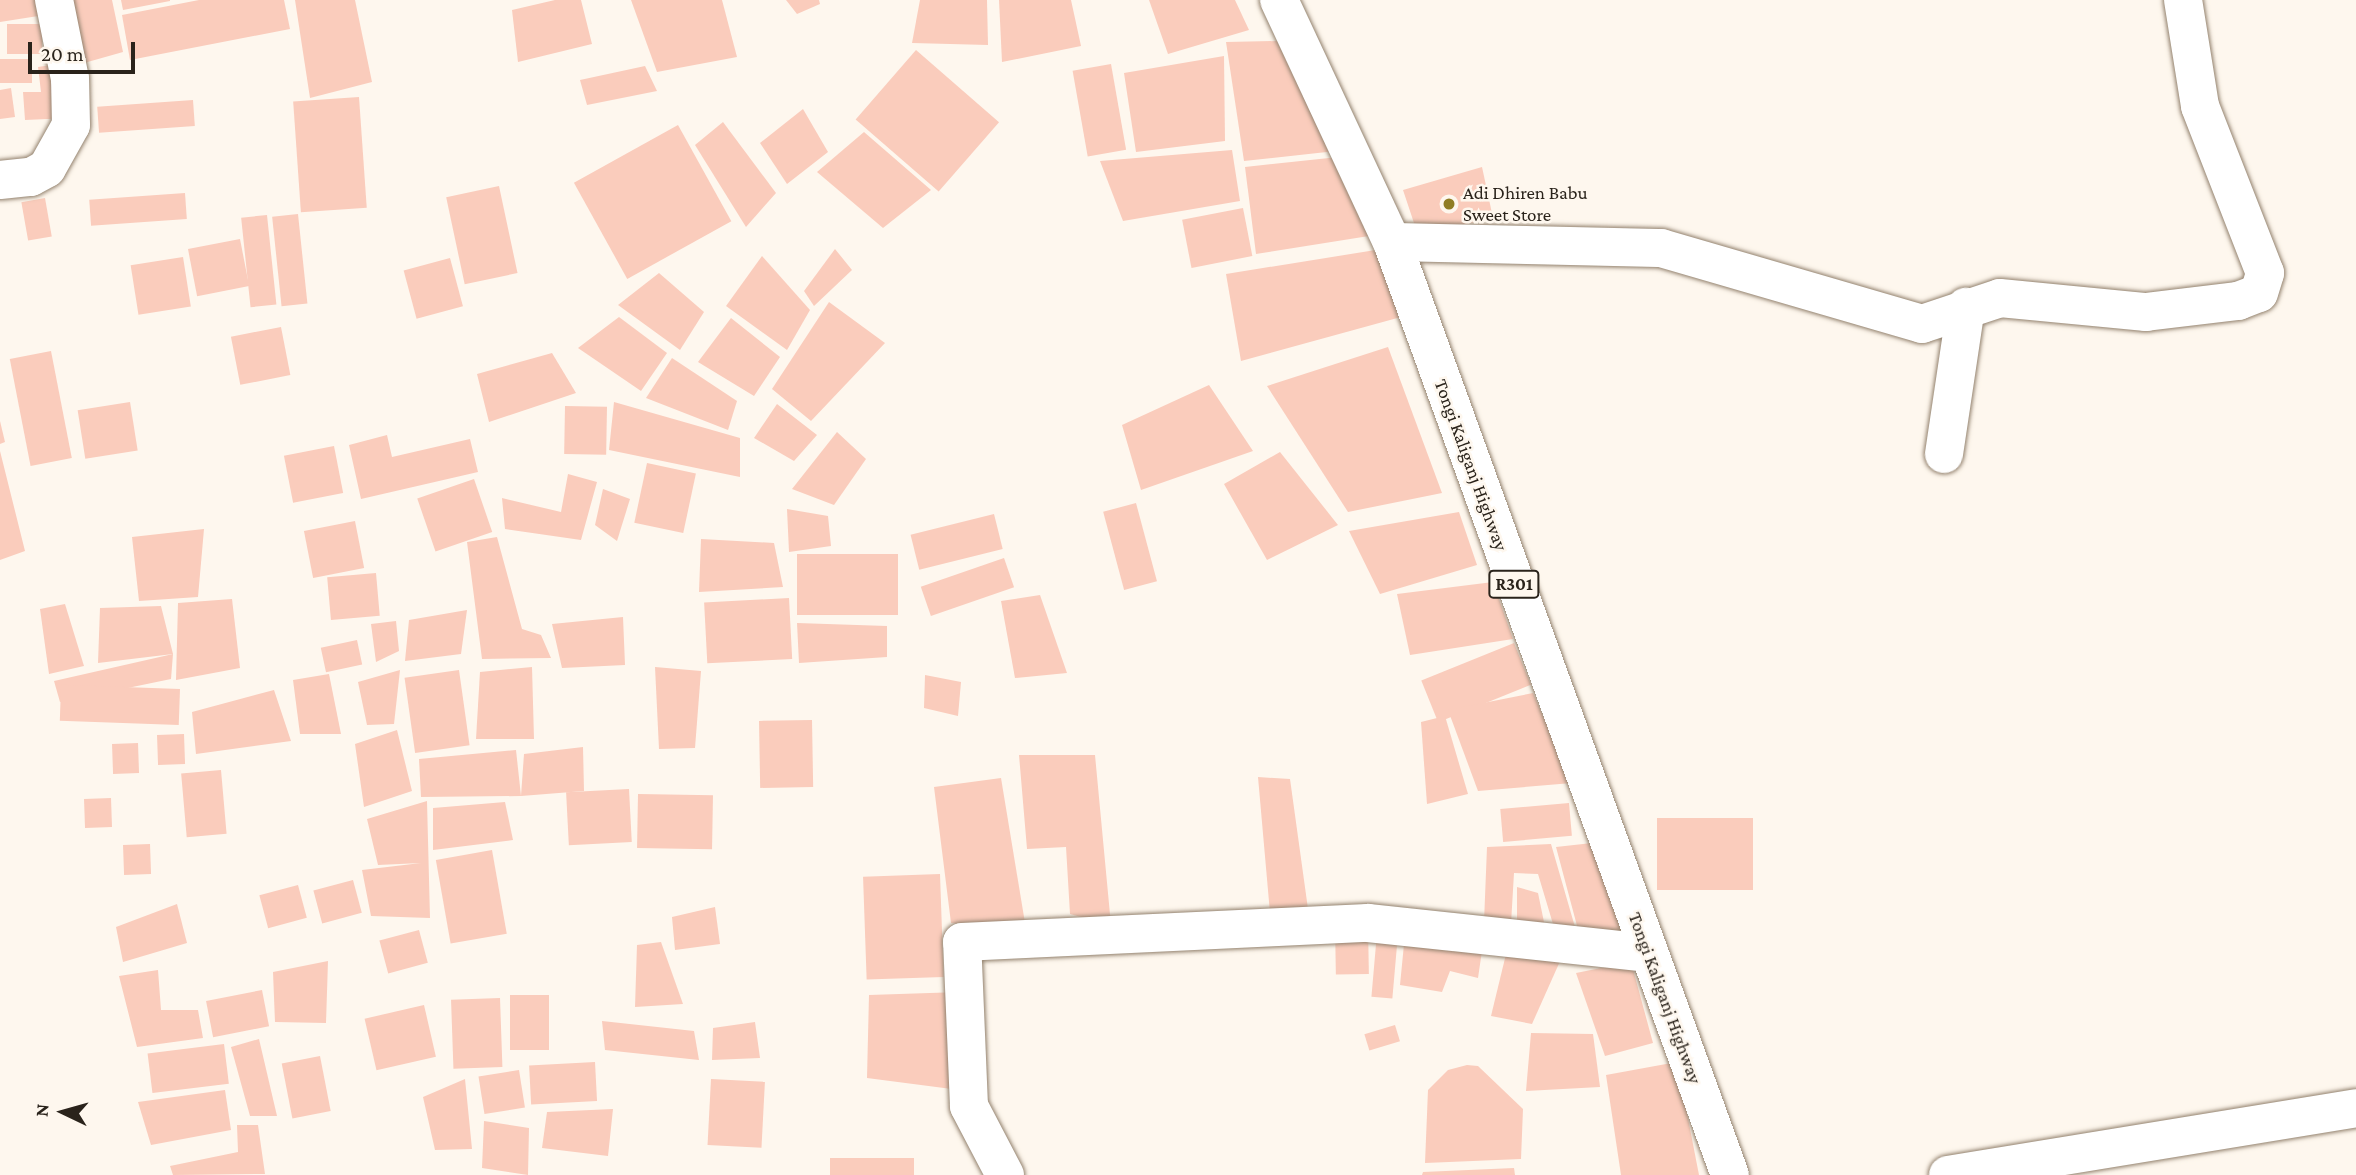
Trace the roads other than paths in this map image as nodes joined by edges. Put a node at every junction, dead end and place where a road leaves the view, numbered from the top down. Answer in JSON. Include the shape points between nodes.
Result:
{"nodes":[{"id":1,"x":54,"y":0,"type":"edge"},
{"id":2,"x":1279,"y":0,"type":"edge"},
{"id":3,"x":2183,"y":0,"type":"edge"},
{"id":4,"x":0,"y":180,"type":"edge"},
{"id":5,"x":1392,"y":242,"type":"junction"},
{"id":6,"x":1966,"y":307,"type":"junction"},
{"id":7,"x":1944,"y":454,"type":"dead end"},
{"id":8,"x":1649,"y":953,"type":"junction"},
{"id":9,"x":2356,"y":1108,"type":"edge"},
{"id":10,"x":1005,"y":1175,"type":"edge"},
{"id":11,"x":1730,"y":1175,"type":"edge"},
{"id":12,"x":1948,"y":1175,"type":"edge"}],
"edges":[{"from":1,"to":4,"type":"street","via":[[70,79],[71,125],[47,168],[31,177]]},
{"from":2,"to":5,"type":"street","name":"Tongi Kaliganj Highway","number":"R301"},
{"from":3,"to":6,"type":"street","via":[[2200,106],[2264,274],[2259,293],[2147,312],[2000,298]]},
{"from":5,"to":6,"type":"street","via":[[1661,248],[1922,324]]},
{"from":5,"to":8,"type":"street","name":"Tongi Kaliganj Highway","number":"R301"},
{"from":6,"to":7,"type":"street"},
{"from":8,"to":10,"type":"street","via":[[1368,923],[962,942],[969,1106]]},
{"from":8,"to":11,"type":"street","name":"Tongi Kaliganj Highway","number":"R301"},
{"from":9,"to":12,"type":"street"}]}
